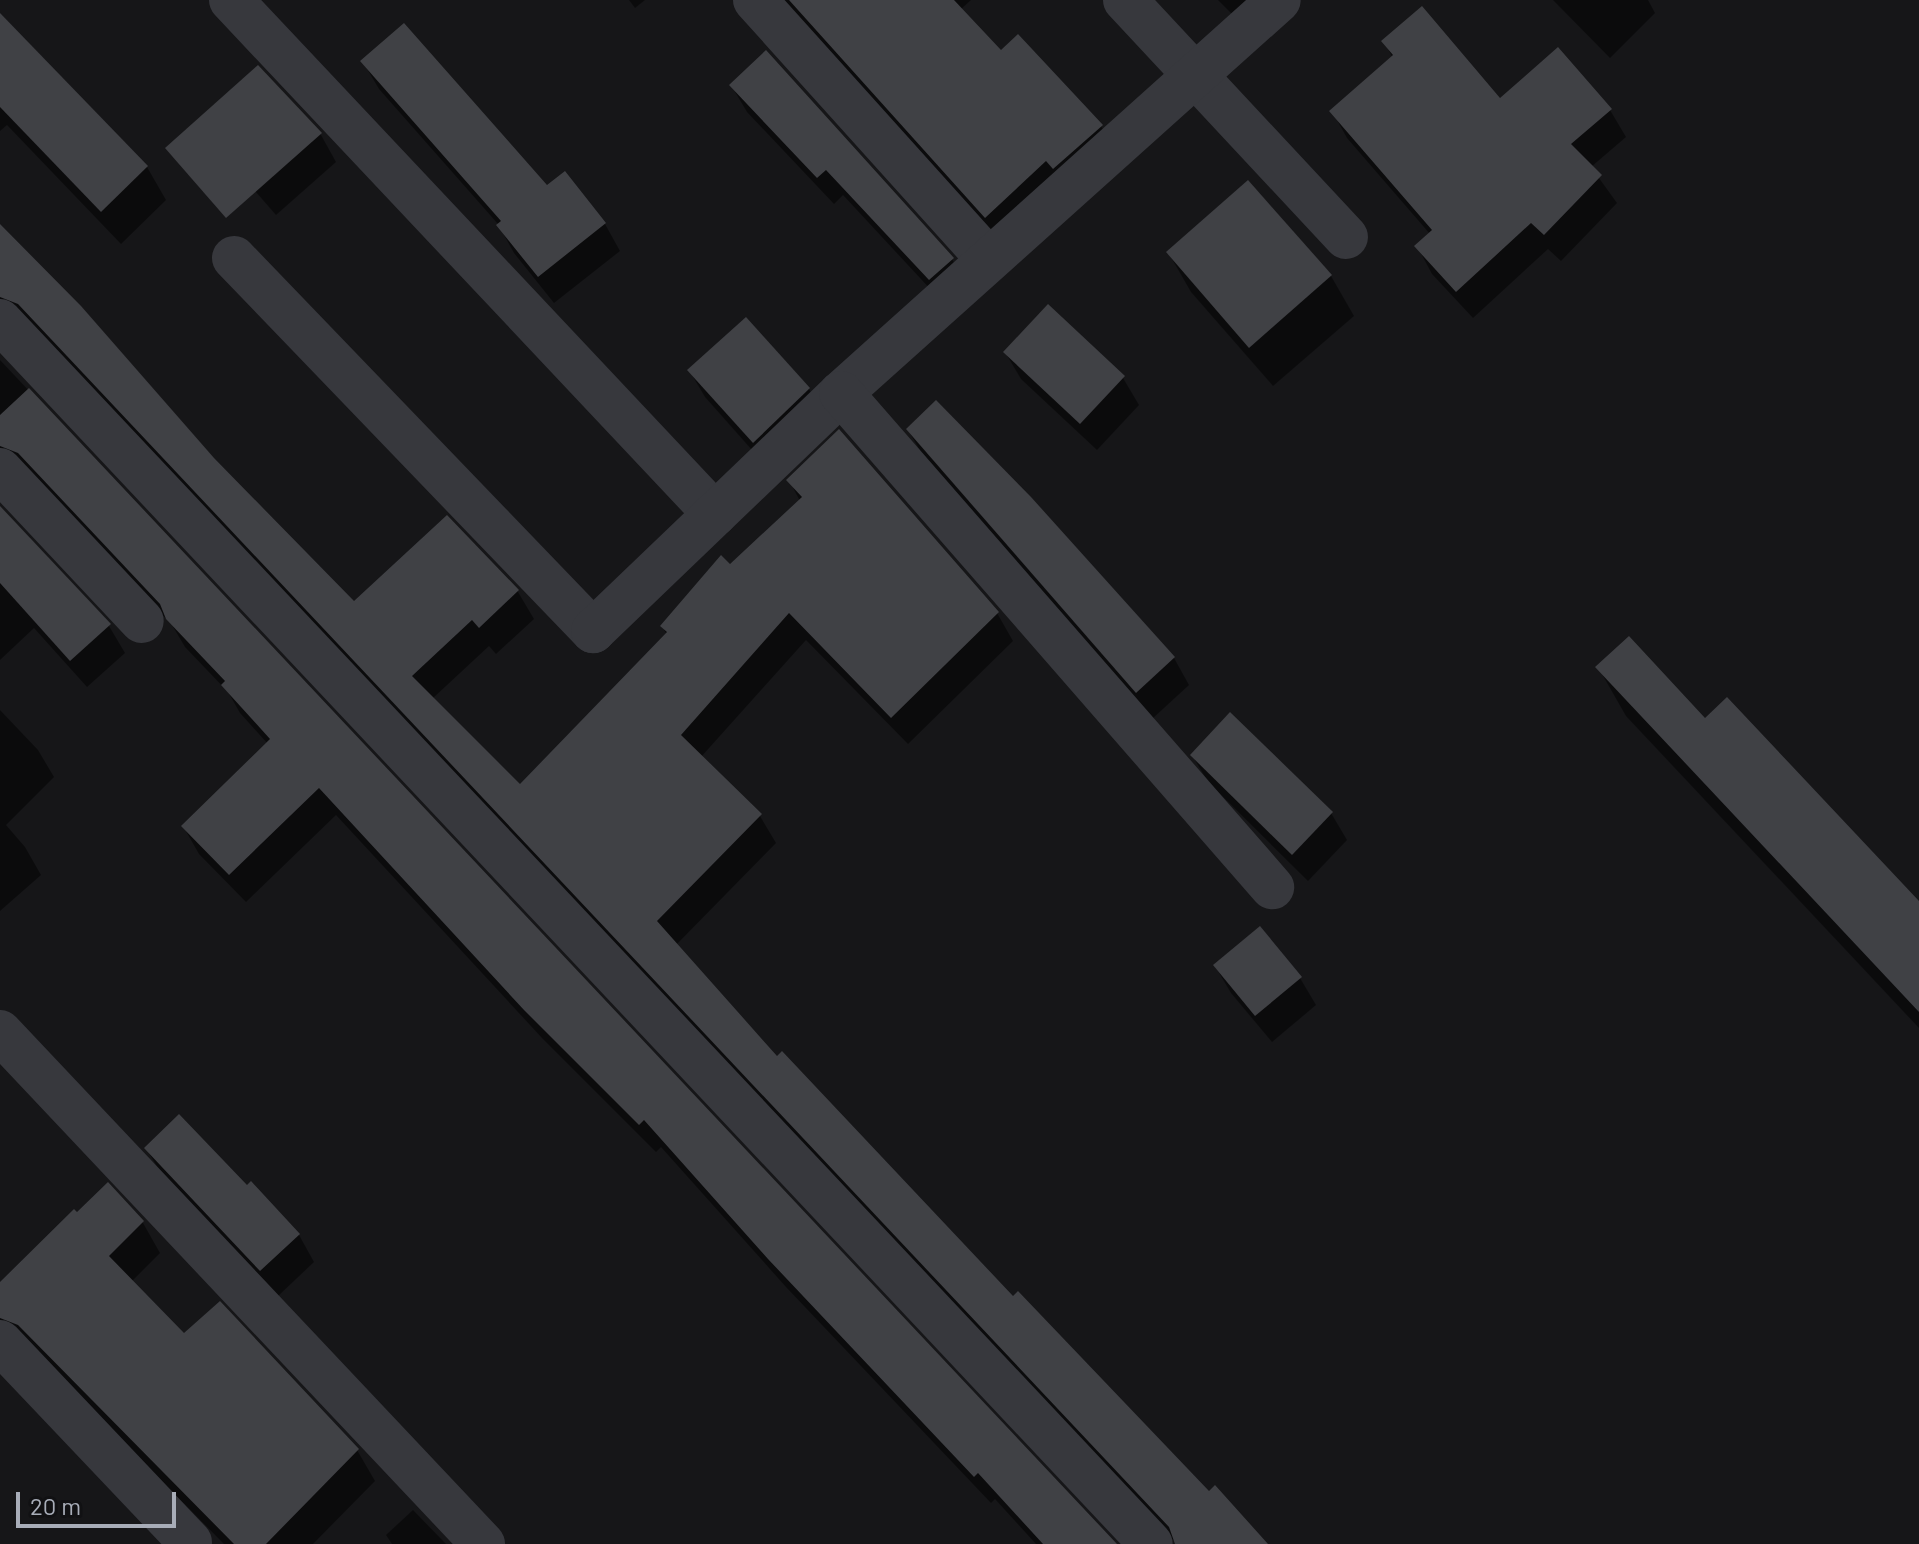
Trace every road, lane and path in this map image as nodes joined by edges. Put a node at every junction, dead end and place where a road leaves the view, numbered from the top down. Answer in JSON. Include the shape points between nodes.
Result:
{"nodes":[{"id":1,"x":231,"y":0,"type":"edge"},
{"id":2,"x":755,"y":0,"type":"edge"},
{"id":3,"x":1125,"y":0,"type":"edge"},
{"id":4,"x":1279,"y":0,"type":"edge"},
{"id":5,"x":1195,"y":75,"type":"junction"},
{"id":6,"x":1346,"y":237,"type":"dead end"},
{"id":7,"x":234,"y":258,"type":"dead end"},
{"id":8,"x":988,"y":259,"type":"junction"},
{"id":9,"x":0,"y":321,"type":"edge"},
{"id":10,"x":841,"y":393,"type":"junction"},
{"id":11,"x":0,"y":470,"type":"edge"},
{"id":12,"x":715,"y":514,"type":"junction"},
{"id":13,"x":142,"y":621,"type":"dead end"},
{"id":14,"x":1272,"y":887,"type":"dead end"},
{"id":15,"x":0,"y":1032,"type":"edge"},
{"id":16,"x":0,"y":1342,"type":"edge"},
{"id":17,"x":190,"y":1542,"type":"dead end"},
{"id":18,"x":483,"y":1544,"type":"edge"},
{"id":19,"x":1151,"y":1544,"type":"edge"}],
"edges":[{"from":1,"to":12,"type":"street"},
{"from":2,"to":8,"type":"street"},
{"from":3,"to":5,"type":"street"},
{"from":4,"to":5,"type":"street"},
{"from":5,"to":6,"type":"street"},
{"from":5,"to":8,"type":"street"},
{"from":7,"to":12,"type":"street","via":[[593,631]]},
{"from":8,"to":10,"type":"street"},
{"from":9,"to":19,"type":"street"},
{"from":10,"to":12,"type":"street"},
{"from":10,"to":14,"type":"street"},
{"from":11,"to":13,"type":"street"},
{"from":15,"to":18,"type":"street"},
{"from":16,"to":17,"type":"street"}]}
